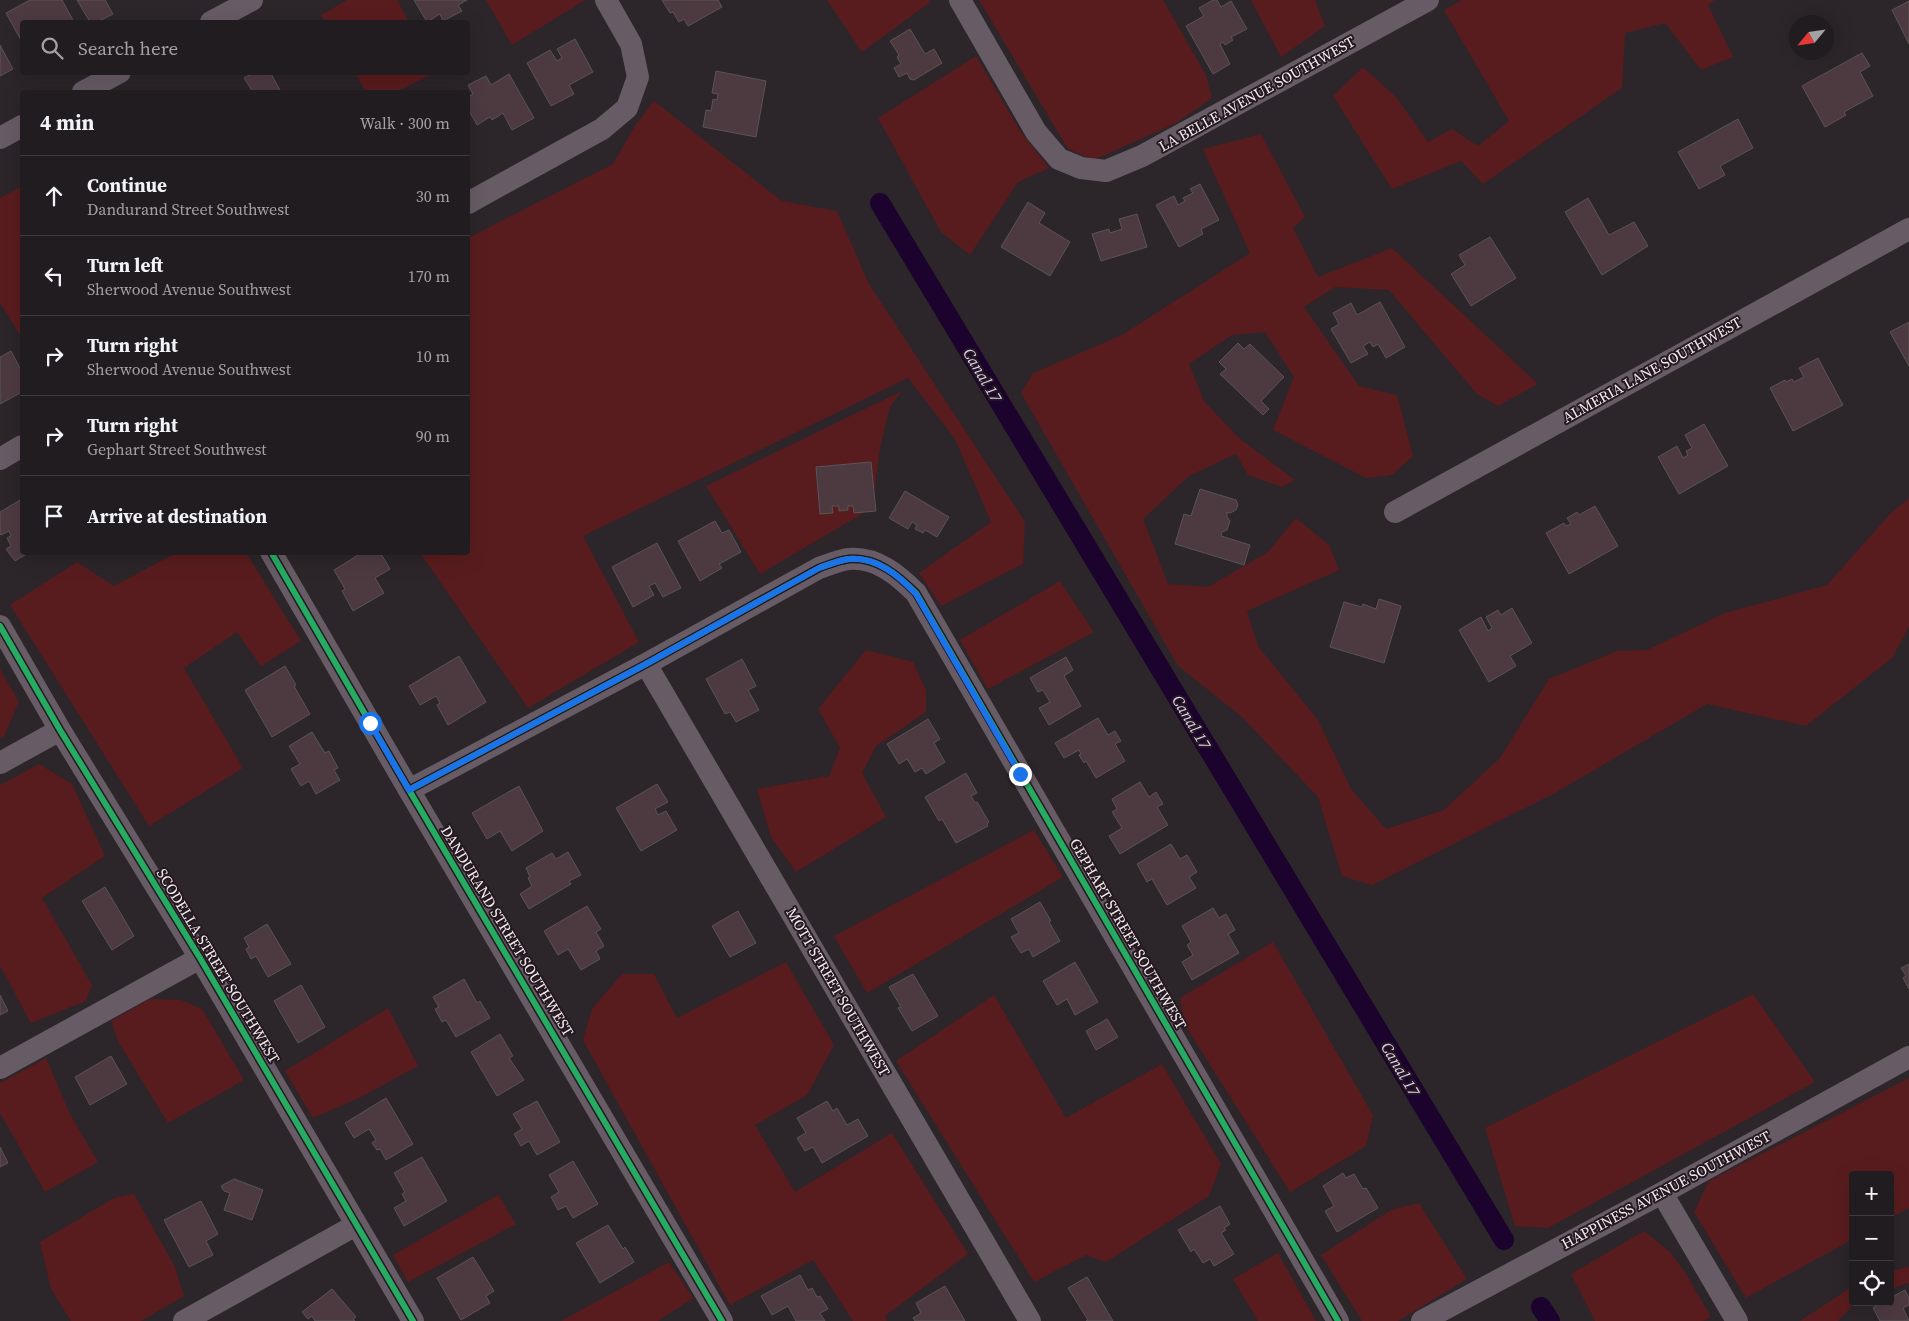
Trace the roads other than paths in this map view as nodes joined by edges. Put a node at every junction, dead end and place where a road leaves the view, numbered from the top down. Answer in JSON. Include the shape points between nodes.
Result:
{"nodes":[{"id":1,"x":252,"y":0,"type":"edge"},
{"id":2,"x":606,"y":0,"type":"edge"},
{"id":3,"x":960,"y":0,"type":"edge"},
{"id":4,"x":1428,"y":0,"type":"edge"},
{"id":5,"x":215,"y":20,"type":"edge"},
{"id":6,"x":114,"y":75,"type":"edge"},
{"id":7,"x":87,"y":90,"type":"edge"},
{"id":8,"x":20,"y":127,"type":"edge"},
{"id":9,"x":0,"y":138,"type":"edge"},
{"id":10,"x":470,"y":202,"type":"edge"},
{"id":11,"x":1909,"y":228,"type":"edge"},
{"id":12,"x":20,"y":447,"type":"edge"},
{"id":13,"x":0,"y":459,"type":"edge"},
{"id":14,"x":1395,"y":512,"type":"dead end"},
{"id":15,"x":274,"y":555,"type":"edge"},
{"id":16,"x":0,"y":626,"type":"edge"},
{"id":17,"x":646,"y":664,"type":"junction"},
{"id":18,"x":60,"y":730,"type":"junction"},
{"id":19,"x":0,"y":763,"type":"edge"},
{"id":20,"x":409,"y":790,"type":"junction"},
{"id":21,"x":200,"y":958,"type":"junction"},
{"id":22,"x":1909,"y":1057,"type":"edge"},
{"id":23,"x":0,"y":1068,"type":"edge"},
{"id":24,"x":1662,"y":1194,"type":"junction"},
{"id":25,"x":356,"y":1225,"type":"junction"},
{"id":26,"x":184,"y":1321,"type":"edge"},
{"id":27,"x":413,"y":1321,"type":"edge"},
{"id":28,"x":722,"y":1321,"type":"edge"},
{"id":29,"x":1030,"y":1321,"type":"edge"},
{"id":30,"x":1338,"y":1321,"type":"edge"},
{"id":31,"x":1422,"y":1321,"type":"edge"},
{"id":32,"x":1736,"y":1321,"type":"edge"}],
"edges":[{"from":1,"to":5,"type":"street"},
{"from":2,"to":10,"type":"street","via":[[631,44],[638,77],[626,108],[602,129]]},
{"from":3,"to":4,"type":"street","name":"LA BELLE AVENUE SOUTHWEST","via":[[1036,132],[1059,159],[1081,168],[1106,171],[1134,160]]},
{"from":6,"to":7,"type":"street"},
{"from":8,"to":9,"type":"street"},
{"from":11,"to":14,"type":"street","name":"ALMERIA LANE SOUTHWEST"},
{"from":12,"to":13,"type":"street"},
{"from":15,"to":20,"type":"street","name":"DANDURAND STREET SOUTHWEST"},
{"from":16,"to":18,"type":"street","name":"SCODELLA STREET SOUTHWEST"},
{"from":17,"to":20,"type":"street"},
{"from":17,"to":29,"type":"street","name":"MOTT STREET SOUTHWEST"},
{"from":17,"to":30,"type":"street","name":"GEPHART STREET SOUTHWEST","via":[[819,568],[849,559],[872,562],[900,577],[916,594]]},
{"from":18,"to":19,"type":"street"},
{"from":18,"to":21,"type":"street","name":"SCODELLA STREET SOUTHWEST"},
{"from":20,"to":28,"type":"street","name":"DANDURAND STREET SOUTHWEST"},
{"from":21,"to":23,"type":"street"},
{"from":21,"to":25,"type":"street","name":"SCODELLA STREET SOUTHWEST"},
{"from":22,"to":24,"type":"street","name":"HAPPINESS AVENUE SOUTHWEST"},
{"from":24,"to":31,"type":"street","name":"HAPPINESS AVENUE SOUTHWEST"},
{"from":24,"to":32,"type":"street"},
{"from":25,"to":26,"type":"street"},
{"from":25,"to":27,"type":"street","name":"SCODELLA STREET SOUTHWEST"}]}
